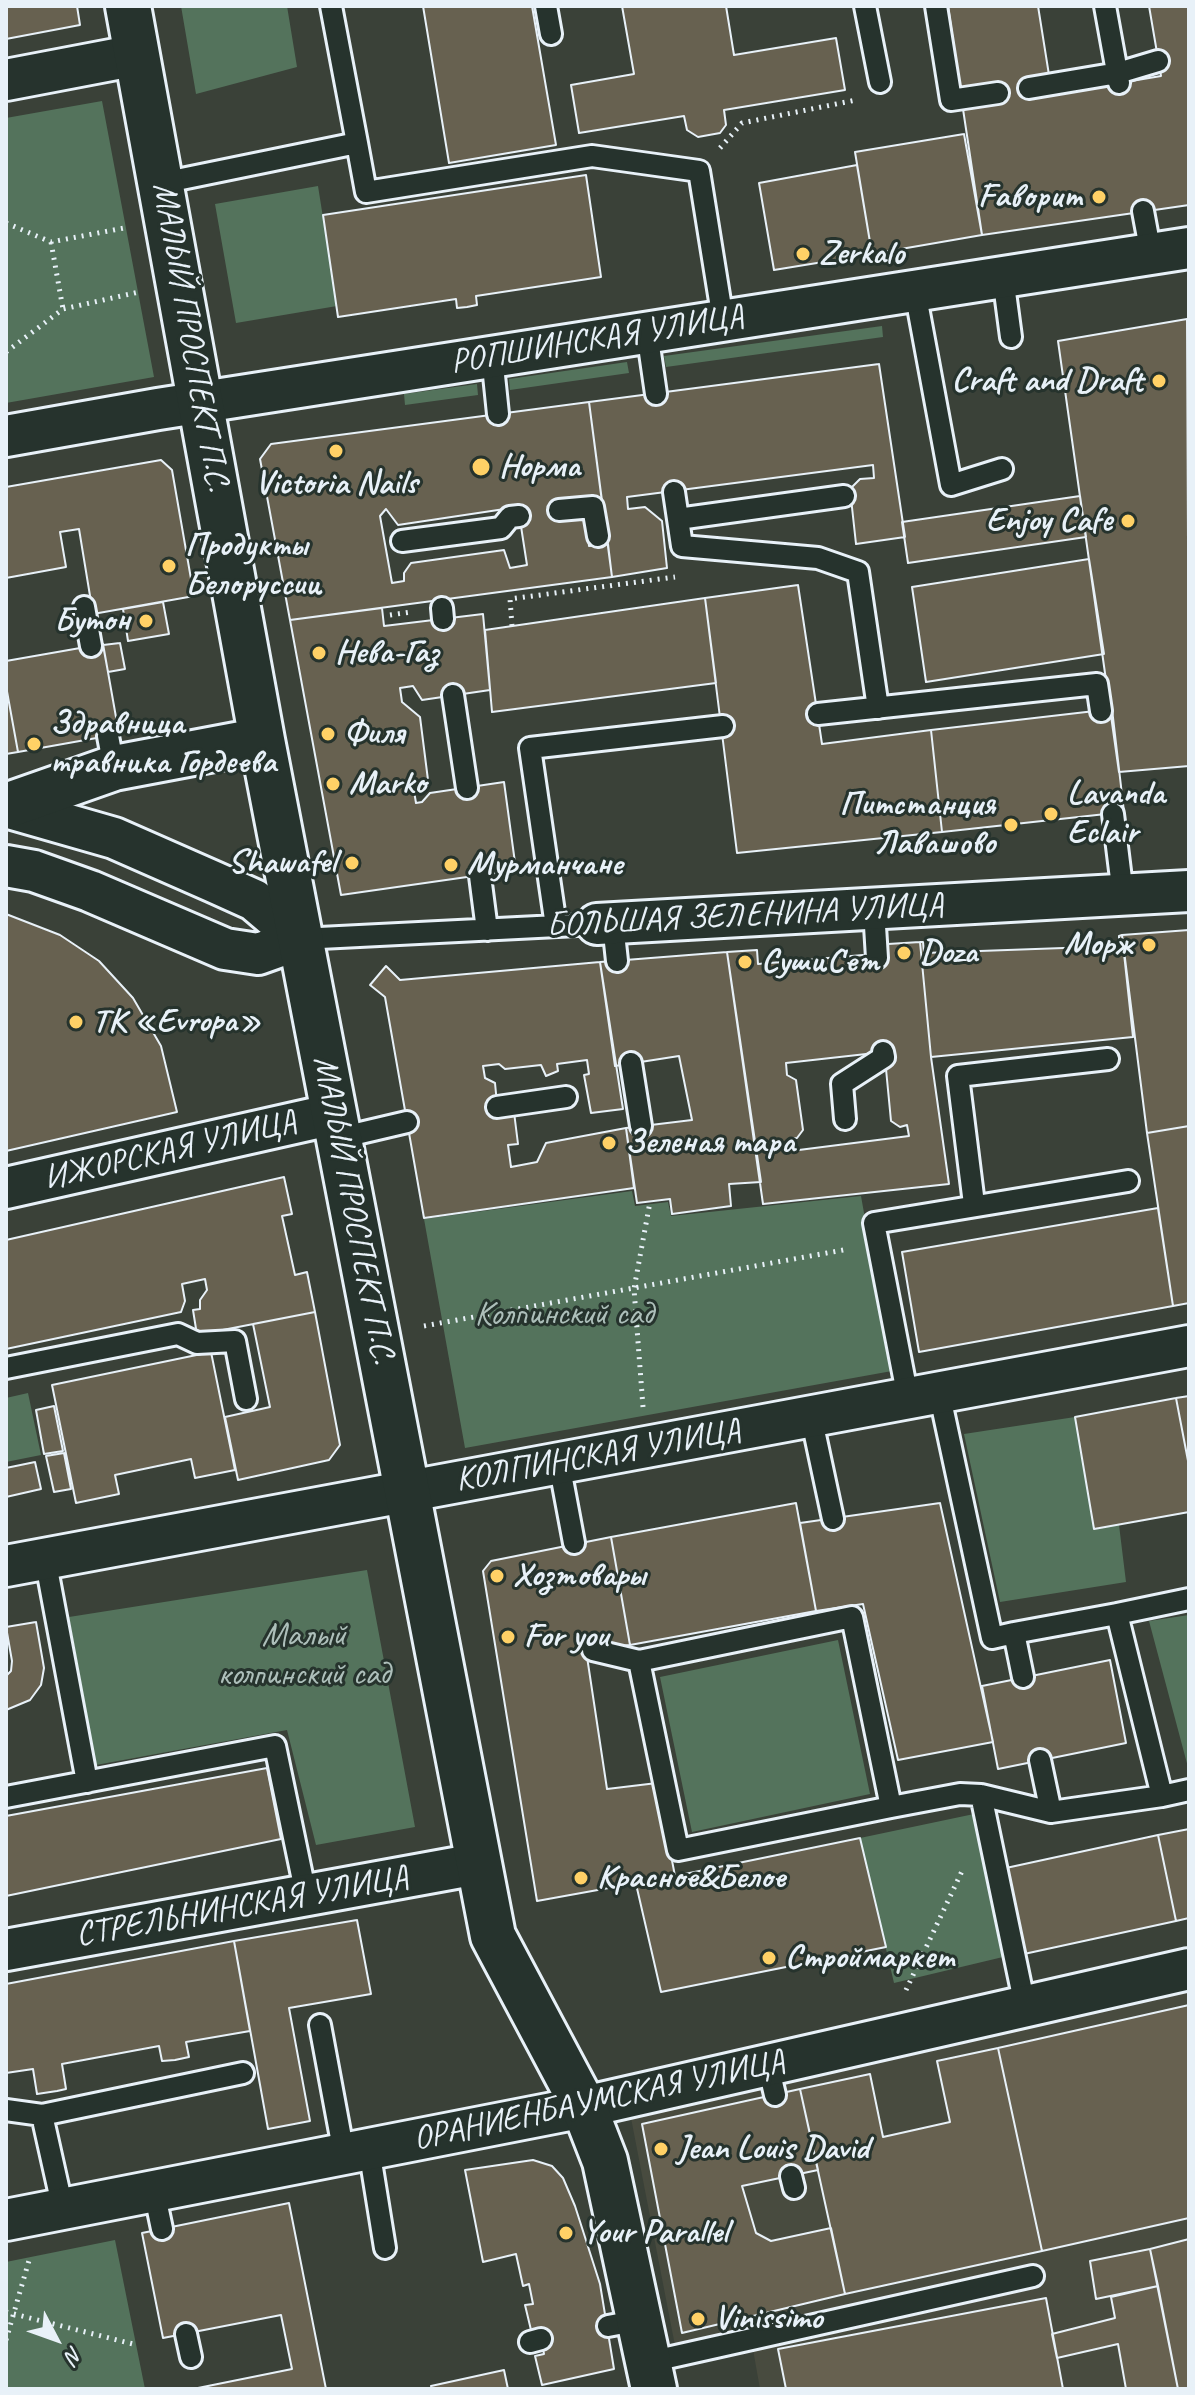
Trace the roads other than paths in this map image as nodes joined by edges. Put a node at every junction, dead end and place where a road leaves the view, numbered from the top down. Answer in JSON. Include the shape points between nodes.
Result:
{"nodes":[{"id":1,"x":128,"y":6,"type":"edge"},
{"id":2,"x":331,"y":6,"type":"edge"},
{"id":3,"x":546,"y":6,"type":"edge"},
{"id":4,"x":865,"y":6,"type":"edge"},
{"id":5,"x":936,"y":6,"type":"edge"},
{"id":6,"x":1105,"y":6,"type":"edge"},
{"id":7,"x":551,"y":34,"type":"dead end"},
{"id":8,"x":137,"y":55,"type":"junction"},
{"id":9,"x":1158,"y":61,"type":"dead end"},
{"id":10,"x":1118,"y":78,"type":"junction"},
{"id":11,"x":6,"y":80,"type":"edge"},
{"id":12,"x":880,"y":82,"type":"road end"},
{"id":13,"x":1029,"y":88,"type":"dead end"},
{"id":14,"x":998,"y":93,"type":"dead end"},
{"id":15,"x":357,"y":143,"type":"junction"},
{"id":16,"x":162,"y":183,"type":"junction"},
{"id":17,"x":1143,"y":211,"type":"dead end"},
{"id":18,"x":1170,"y":251,"type":"edge"},
{"id":19,"x":1003,"y":277,"type":"junction"},
{"id":20,"x":915,"y":291,"type":"junction"},
{"id":21,"x":723,"y":320,"type":"junction"},
{"id":22,"x":647,"y":332,"type":"junction"},
{"id":23,"x":1011,"y":337,"type":"dead end"},
{"id":24,"x":492,"y":356,"type":"junction"},
{"id":25,"x":656,"y":394,"type":"dead end"},
{"id":26,"x":201,"y":403,"type":"junction"},
{"id":27,"x":498,"y":414,"type":"dead end"},
{"id":28,"x":6,"y":436,"type":"edge"},
{"id":29,"x":1002,"y":469,"type":"dead end"},
{"id":30,"x":674,"y":492,"type":"dead end"},
{"id":31,"x":844,"y":496,"type":"dead end"},
{"id":32,"x":559,"y":510,"type":"dead end"},
{"id":33,"x":513,"y":514,"type":"dead end"},
{"id":34,"x":678,"y":519,"type":"junction"},
{"id":35,"x":598,"y":536,"type":"dead end"},
{"id":36,"x":402,"y":541,"type":"dead end"},
{"id":37,"x":84,"y":607,"type":"dead end"},
{"id":38,"x":91,"y":646,"type":"dead end"},
{"id":39,"x":453,"y":695,"type":"dead end"},
{"id":40,"x":878,"y":708,"type":"junction"},
{"id":41,"x":1101,"y":711,"type":"dead end"},
{"id":42,"x":818,"y":714,"type":"dead end"},
{"id":43,"x":723,"y":726,"type":"dead end"},
{"id":44,"x":262,"y":740,"type":"junction"},
{"id":45,"x":467,"y":788,"type":"dead end"},
{"id":46,"x":6,"y":806,"type":"edge"},
{"id":47,"x":1113,"y":814,"type":"dead end"},
{"id":48,"x":6,"y":866,"type":"edge"},
{"id":49,"x":480,"y":876,"type":"dead end"},
{"id":50,"x":1189,"y":891,"type":"edge"},
{"id":51,"x":1123,"y":895,"type":"junction"},
{"id":52,"x":874,"y":910,"type":"junction"},
{"id":53,"x":556,"y":926,"type":"junction"},
{"id":54,"x":487,"y":930,"type":"junction"},
{"id":55,"x":609,"y":936,"type":"joint"},
{"id":56,"x":300,"y":939,"type":"junction"},
{"id":57,"x":877,"y":958,"type":"dead end"},
{"id":58,"x":883,"y":1052,"type":"dead end"},
{"id":59,"x":1108,"y":1059,"type":"dead end"},
{"id":60,"x":631,"y":1063,"type":"dead end"},
{"id":61,"x":566,"y":1097,"type":"dead end"},
{"id":62,"x":497,"y":1107,"type":"dead end"},
{"id":63,"x":845,"y":1119,"type":"dead end"},
{"id":64,"x":407,"y":1122,"type":"dead end"},
{"id":65,"x":336,"y":1126,"type":"junction"},
{"id":66,"x":641,"y":1126,"type":"dead end"},
{"id":67,"x":1128,"y":1181,"type":"dead end"},
{"id":68,"x":6,"y":1188,"type":"edge"},
{"id":69,"x":974,"y":1204,"type":"junction"},
{"id":70,"x":1189,"y":1346,"type":"edge"},
{"id":71,"x":6,"y":1368,"type":"edge"},
{"id":72,"x":923,"y":1395,"type":"junction"},
{"id":73,"x":246,"y":1399,"type":"dead end"},
{"id":74,"x":811,"y":1416,"type":"junction"},
{"id":75,"x":559,"y":1463,"type":"junction"},
{"id":76,"x":406,"y":1491,"type":"junction"},
{"id":77,"x":833,"y":1519,"type":"dead end"},
{"id":78,"x":574,"y":1543,"type":"dead end"},
{"id":79,"x":45,"y":1558,"type":"junction"},
{"id":80,"x":6,"y":1566,"type":"edge"},
{"id":81,"x":1189,"y":1599,"type":"edge"},
{"id":82,"x":1117,"y":1614,"type":"junction"},
{"id":83,"x":1014,"y":1633,"type":"junction"},
{"id":84,"x":593,"y":1650,"type":"dead end"},
{"id":85,"x":639,"y":1661,"type":"junction"},
{"id":86,"x":1023,"y":1677,"type":"dead end"},
{"id":87,"x":1040,"y":1760,"type":"dead end"},
{"id":88,"x":87,"y":1782,"type":"junction"},
{"id":89,"x":1189,"y":1790,"type":"edge"},
{"id":90,"x":981,"y":1795,"type":"junction"},
{"id":91,"x":1162,"y":1796,"type":"junction"},
{"id":92,"x":6,"y":1797,"type":"edge"},
{"id":93,"x":891,"y":1807,"type":"junction"},
{"id":94,"x":1051,"y":1812,"type":"junction"},
{"id":95,"x":477,"y":1864,"type":"junction"},
{"id":96,"x":306,"y":1895,"type":"junction"},
{"id":97,"x":6,"y":1950,"type":"edge"},
{"id":98,"x":1189,"y":1969,"type":"edge"},
{"id":99,"x":1025,"y":2006,"type":"junction"},
{"id":100,"x":320,"y":2025,"type":"dead end"},
{"id":101,"x":243,"y":2073,"type":"dead end"},
{"id":102,"x":584,"y":2107,"type":"junction"},
{"id":103,"x":6,"y":2110,"type":"edge"},
{"id":104,"x":42,"y":2115,"type":"junction"},
{"id":105,"x":356,"y":2152,"type":"junction"},
{"id":106,"x":63,"y":2209,"type":"junction"},
{"id":107,"x":20,"y":2232,"type":"edge"},
{"id":108,"x":385,"y":2248,"type":"dead end"},
{"id":109,"x":1033,"y":2276,"type":"dead end"},
{"id":110,"x":186,"y":2334,"type":"dead end"},
{"id":111,"x":191,"y":2357,"type":"dead end"},
{"id":112,"x":652,"y":2376,"type":"edge"}],
"edges":[{"from":1,"to":8,"type":"street","name":"МАЛЫЙ ПРОСПЕКТ П.С."},
{"from":2,"to":15,"type":"lane"},
{"from":3,"to":7,"type":"lane"},
{"from":4,"to":12,"type":"lane"},
{"from":5,"to":14,"type":"lane","via":[[951,100]]},
{"from":6,"to":10,"type":"lane"},
{"from":8,"to":11,"type":"street"},
{"from":8,"to":16,"type":"street","name":"МАЛЫЙ ПРОСПЕКТ П.С."},
{"from":9,"to":10,"type":"lane"},
{"from":10,"to":13,"type":"lane"},
{"from":15,"to":16,"type":"lane"},
{"from":15,"to":21,"type":"lane","via":[[366,192],[592,156],[699,171]]},
{"from":16,"to":26,"type":"street","name":"МАЛЫЙ ПРОСПЕКТ П.С."},
{"from":17,"to":18,"type":"lane"},
{"from":18,"to":19,"type":"street","name":"РОПШИНСКАЯ УЛИЦА"},
{"from":19,"to":20,"type":"street","name":"РОПШИНСКАЯ УЛИЦА"},
{"from":19,"to":23,"type":"lane"},
{"from":20,"to":21,"type":"street","name":"РОПШИНСКАЯ УЛИЦА"},
{"from":20,"to":29,"type":"lane","via":[[951,485]]},
{"from":21,"to":22,"type":"street","name":"РОПШИНСКАЯ УЛИЦА"},
{"from":22,"to":24,"type":"street","name":"РОПШИНСКАЯ УЛИЦА"},
{"from":22,"to":25,"type":"lane"},
{"from":24,"to":26,"type":"street","name":"РОПШИНСКАЯ УЛИЦА"},
{"from":24,"to":27,"type":"lane"},
{"from":26,"to":28,"type":"street","name":"РОПШИНСКАЯ УЛИЦА"},
{"from":26,"to":44,"type":"street","name":"МАЛЫЙ ПРОСПЕКТ П.С."},
{"from":30,"to":34,"type":"lane"},
{"from":31,"to":34,"type":"lane"},
{"from":32,"to":35,"type":"lane","via":[[593,507]]},
{"from":33,"to":36,"type":"lane","via":[[501,528]]},
{"from":34,"to":40,"type":"lane","via":[[682,546],[818,558],[858,572]]},
{"from":37,"to":38,"type":"lane"},
{"from":39,"to":45,"type":"lane"},
{"from":40,"to":41,"type":"lane","via":[[1097,684]]},
{"from":40,"to":42,"type":"lane"},
{"from":43,"to":53,"type":"lane","via":[[530,748]]},
{"from":44,"to":46,"type":"street","via":[[111,752]]},
{"from":44,"to":56,"type":"street","name":"МАЛЫЙ ПРОСПЕКТ П.С."},
{"from":46,"to":56,"type":"street","via":[[114,838],[254,900]]},
{"from":47,"to":51,"type":"lane"},
{"from":48,"to":56,"type":"street","via":[[90,891],[225,949],[258,954]]},
{"from":49,"to":54,"type":"lane"},
{"from":50,"to":51,"type":"street","name":"БОЛЬШАЯ ЗЕЛЕНИНА УЛИЦА"},
{"from":51,"to":52,"type":"street","name":"БОЛЬШАЯ ЗЕЛЕНИНА УЛИЦА"},
{"from":52,"to":55,"type":"street","name":"БОЛЬШАЯ ЗЕЛЕНИНА УЛИЦА"},
{"from":52,"to":57,"type":"lane"},
{"from":53,"to":54,"type":"lane","name":"БОЛЬШАЯ ЗЕЛЕНИНА УЛИЦА"},
{"from":53,"to":55,"type":"lane","name":"БОЛЬШАЯ ЗЕЛЕНИНА УЛИЦА"},
{"from":54,"to":56,"type":"lane","name":"БОЛЬШАЯ ЗЕЛЕНИНА УЛИЦА"},
{"from":56,"to":65,"type":"street","name":"МАЛЫЙ ПРОСПЕКТ П.С."},
{"from":58,"to":63,"type":"lane","via":[[884,1057],[842,1084]]},
{"from":59,"to":69,"type":"lane","via":[[958,1076]]},
{"from":60,"to":66,"type":"lane"},
{"from":61,"to":62,"type":"lane"},
{"from":64,"to":65,"type":"lane"},
{"from":65,"to":68,"type":"street","name":"ИЖОРСКАЯ УЛИЦА"},
{"from":65,"to":76,"type":"street","name":"МАЛЫЙ ПРОСПЕКТ П.С."},
{"from":67,"to":69,"type":"lane"},
{"from":69,"to":72,"type":"lane","via":[[874,1223]]},
{"from":70,"to":72,"type":"street","name":"КОЛПИНСКАЯ УЛИЦА"},
{"from":71,"to":73,"type":"lane","via":[[178,1334],[197,1343],[235,1341]]},
{"from":72,"to":74,"type":"street","name":"КОЛПИНСКАЯ УЛИЦА"},
{"from":72,"to":83,"type":"lane","via":[[992,1638]]},
{"from":74,"to":75,"type":"street","name":"КОЛПИНСКАЯ УЛИЦА"},
{"from":74,"to":77,"type":"lane"},
{"from":75,"to":76,"type":"street","name":"КОЛПИНСКАЯ УЛИЦА"},
{"from":75,"to":78,"type":"lane"},
{"from":76,"to":79,"type":"street","name":"КОЛПИНСКАЯ УЛИЦА"},
{"from":76,"to":95,"type":"street","name":"МАЛЫЙ ПРОСПЕКТ П.С."},
{"from":79,"to":80,"type":"street","name":"КОЛПИНСКАЯ УЛИЦА"},
{"from":79,"to":88,"type":"lane"},
{"from":81,"to":82,"type":"lane"},
{"from":82,"to":83,"type":"lane"},
{"from":82,"to":91,"type":"lane"},
{"from":83,"to":86,"type":"lane"},
{"from":84,"to":85,"type":"lane"},
{"from":85,"to":93,"type":"lane","via":[[678,1850]]},
{"from":85,"to":93,"type":"lane","via":[[851,1612]]},
{"from":87,"to":94,"type":"lane"},
{"from":88,"to":92,"type":"lane"},
{"from":88,"to":96,"type":"lane","via":[[275,1746]]},
{"from":89,"to":91,"type":"lane"},
{"from":90,"to":93,"type":"lane"},
{"from":90,"to":94,"type":"lane"},
{"from":90,"to":99,"type":"lane"},
{"from":91,"to":94,"type":"lane"},
{"from":95,"to":96,"type":"street","name":"СТРЕЛЬНИНСКАЯ УЛИЦА"},
{"from":95,"to":102,"type":"street","name":"МАЛЫЙ ПРОСПЕКТ П.С.","via":[[493,1936]]},
{"from":96,"to":97,"type":"street","name":"СТРЕЛЬНИНСКАЯ УЛИЦА"},
{"from":98,"to":99,"type":"street","name":"ОРАНИЕНБАУМСКАЯ УЛИЦА"},
{"from":99,"to":102,"type":"street","name":"ОРАНИЕНБАУМСКАЯ УЛИЦА","via":[[771,2080]]},
{"from":100,"to":105,"type":"lane"},
{"from":101,"to":104,"type":"lane"},
{"from":102,"to":105,"type":"street","name":"ОРАНИЕНБАУМСКАЯ УЛИЦА"},
{"from":102,"to":112,"type":"street","name":"МАЛЫЙ ПРОСПЕКТ П.С.","via":[[605,2161],[624,2323]]},
{"from":103,"to":104,"type":"lane"},
{"from":104,"to":106,"type":"lane"},
{"from":105,"to":106,"type":"street","name":"ОРАНИЕНБАУМСКАЯ УЛИЦА","via":[[158,2210]]},
{"from":105,"to":108,"type":"lane"},
{"from":106,"to":107,"type":"street","name":"ОРАНИЕНБАУМСКАЯ УЛИЦА"},
{"from":109,"to":112,"type":"lane"},
{"from":110,"to":111,"type":"lane"}]}
